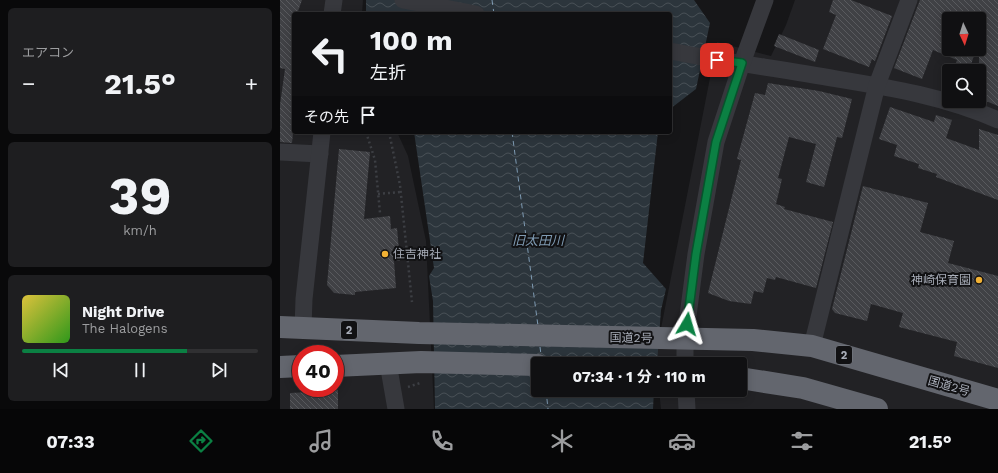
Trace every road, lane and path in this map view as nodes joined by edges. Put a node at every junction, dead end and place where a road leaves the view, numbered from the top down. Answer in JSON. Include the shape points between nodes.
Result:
{"nodes":[{"id":1,"x":334,"y":0,"type":"edge"},
{"id":2,"x":403,"y":0,"type":"edge"},
{"id":3,"x":765,"y":0,"type":"edge"},
{"id":4,"x":909,"y":0,"type":"edge"},
{"id":5,"x":332,"y":12,"type":"edge"},
{"id":6,"x":466,"y":12,"type":"edge"},
{"id":7,"x":672,"y":51,"type":"edge"},
{"id":8,"x":742,"y":63,"type":"junction"},
{"id":9,"x":877,"y":85,"type":"junction"},
{"id":10,"x":998,"y":120,"type":"edge"},
{"id":11,"x":322,"y":134,"type":"edge"},
{"id":12,"x":367,"y":134,"type":"edge"},
{"id":13,"x":389,"y":134,"type":"edge"},
{"id":14,"x":280,"y":152,"type":"edge"},
{"id":15,"x":320,"y":154,"type":"junction"},
{"id":16,"x":400,"y":192,"type":"junction"},
{"id":17,"x":378,"y":194,"type":"junction"},
{"id":18,"x":380,"y":213,"type":"dead end"},
{"id":19,"x":412,"y":302,"type":"dead end"},
{"id":20,"x":280,"y":327,"type":"edge"},
{"id":21,"x":303,"y":328,"type":"junction"},
{"id":22,"x":685,"y":339,"type":"junction"},
{"id":23,"x":812,"y":346,"type":"junction"},
{"id":24,"x":685,"y":357,"type":"edge"},
{"id":25,"x":388,"y":363,"type":"junction"},
{"id":26,"x":344,"y":365,"type":"edge"},
{"id":27,"x":531,"y":365,"type":"edge"},
{"id":28,"x":292,"y":366,"type":"edge"},
{"id":29,"x":280,"y":367,"type":"edge"},
{"id":30,"x":421,"y":372,"type":"junction"},
{"id":31,"x":747,"y":379,"type":"edge"},
{"id":32,"x":408,"y":387,"type":"dead end"},
{"id":33,"x":686,"y":397,"type":"edge"},
{"id":34,"x":998,"y":400,"type":"edge"},
{"id":35,"x":867,"y":408,"type":"edge"},
{"id":36,"x":396,"y":409,"type":"edge"},
{"id":37,"x":687,"y":409,"type":"edge"}],
"edges":[{"from":1,"to":5,"type":"street"},
{"from":2,"to":6,"type":"street"},
{"from":3,"to":8,"type":"street"},
{"from":4,"to":9,"type":"street"},
{"from":7,"to":8,"type":"street"},
{"from":8,"to":9,"type":"street"},
{"from":8,"to":22,"type":"street","via":[[716,142],[696,254]]},
{"from":9,"to":10,"type":"street","via":[[933,97]]},
{"from":9,"to":23,"type":"street"},
{"from":11,"to":15,"type":"street"},
{"from":12,"to":17,"type":"path","via":[[375,160]]},
{"from":13,"to":16,"type":"path"},
{"from":14,"to":15,"type":"street"},
{"from":15,"to":21,"type":"street"},
{"from":16,"to":17,"type":"path"},
{"from":16,"to":19,"type":"path"},
{"from":17,"to":18,"type":"path"},
{"from":20,"to":21,"type":"highway","name":"国道2号","number":"2"},
{"from":21,"to":22,"type":"highway","name":"国道2号","number":"2"},
{"from":22,"to":23,"type":"highway","name":"国道2号","number":"2","via":[[753,340]]},
{"from":22,"to":24,"type":"street"},
{"from":23,"to":34,"type":"highway","name":"国道2号","number":"2"},
{"from":25,"to":26,"type":"highway"},
{"from":25,"to":30,"type":"highway"},
{"from":25,"to":36,"type":"street"},
{"from":27,"to":30,"type":"highway"},
{"from":28,"to":29,"type":"highway"},
{"from":30,"to":32,"type":"path"},
{"from":31,"to":35,"type":"highway","via":[[803,388]]},
{"from":33,"to":37,"type":"street"}]}
